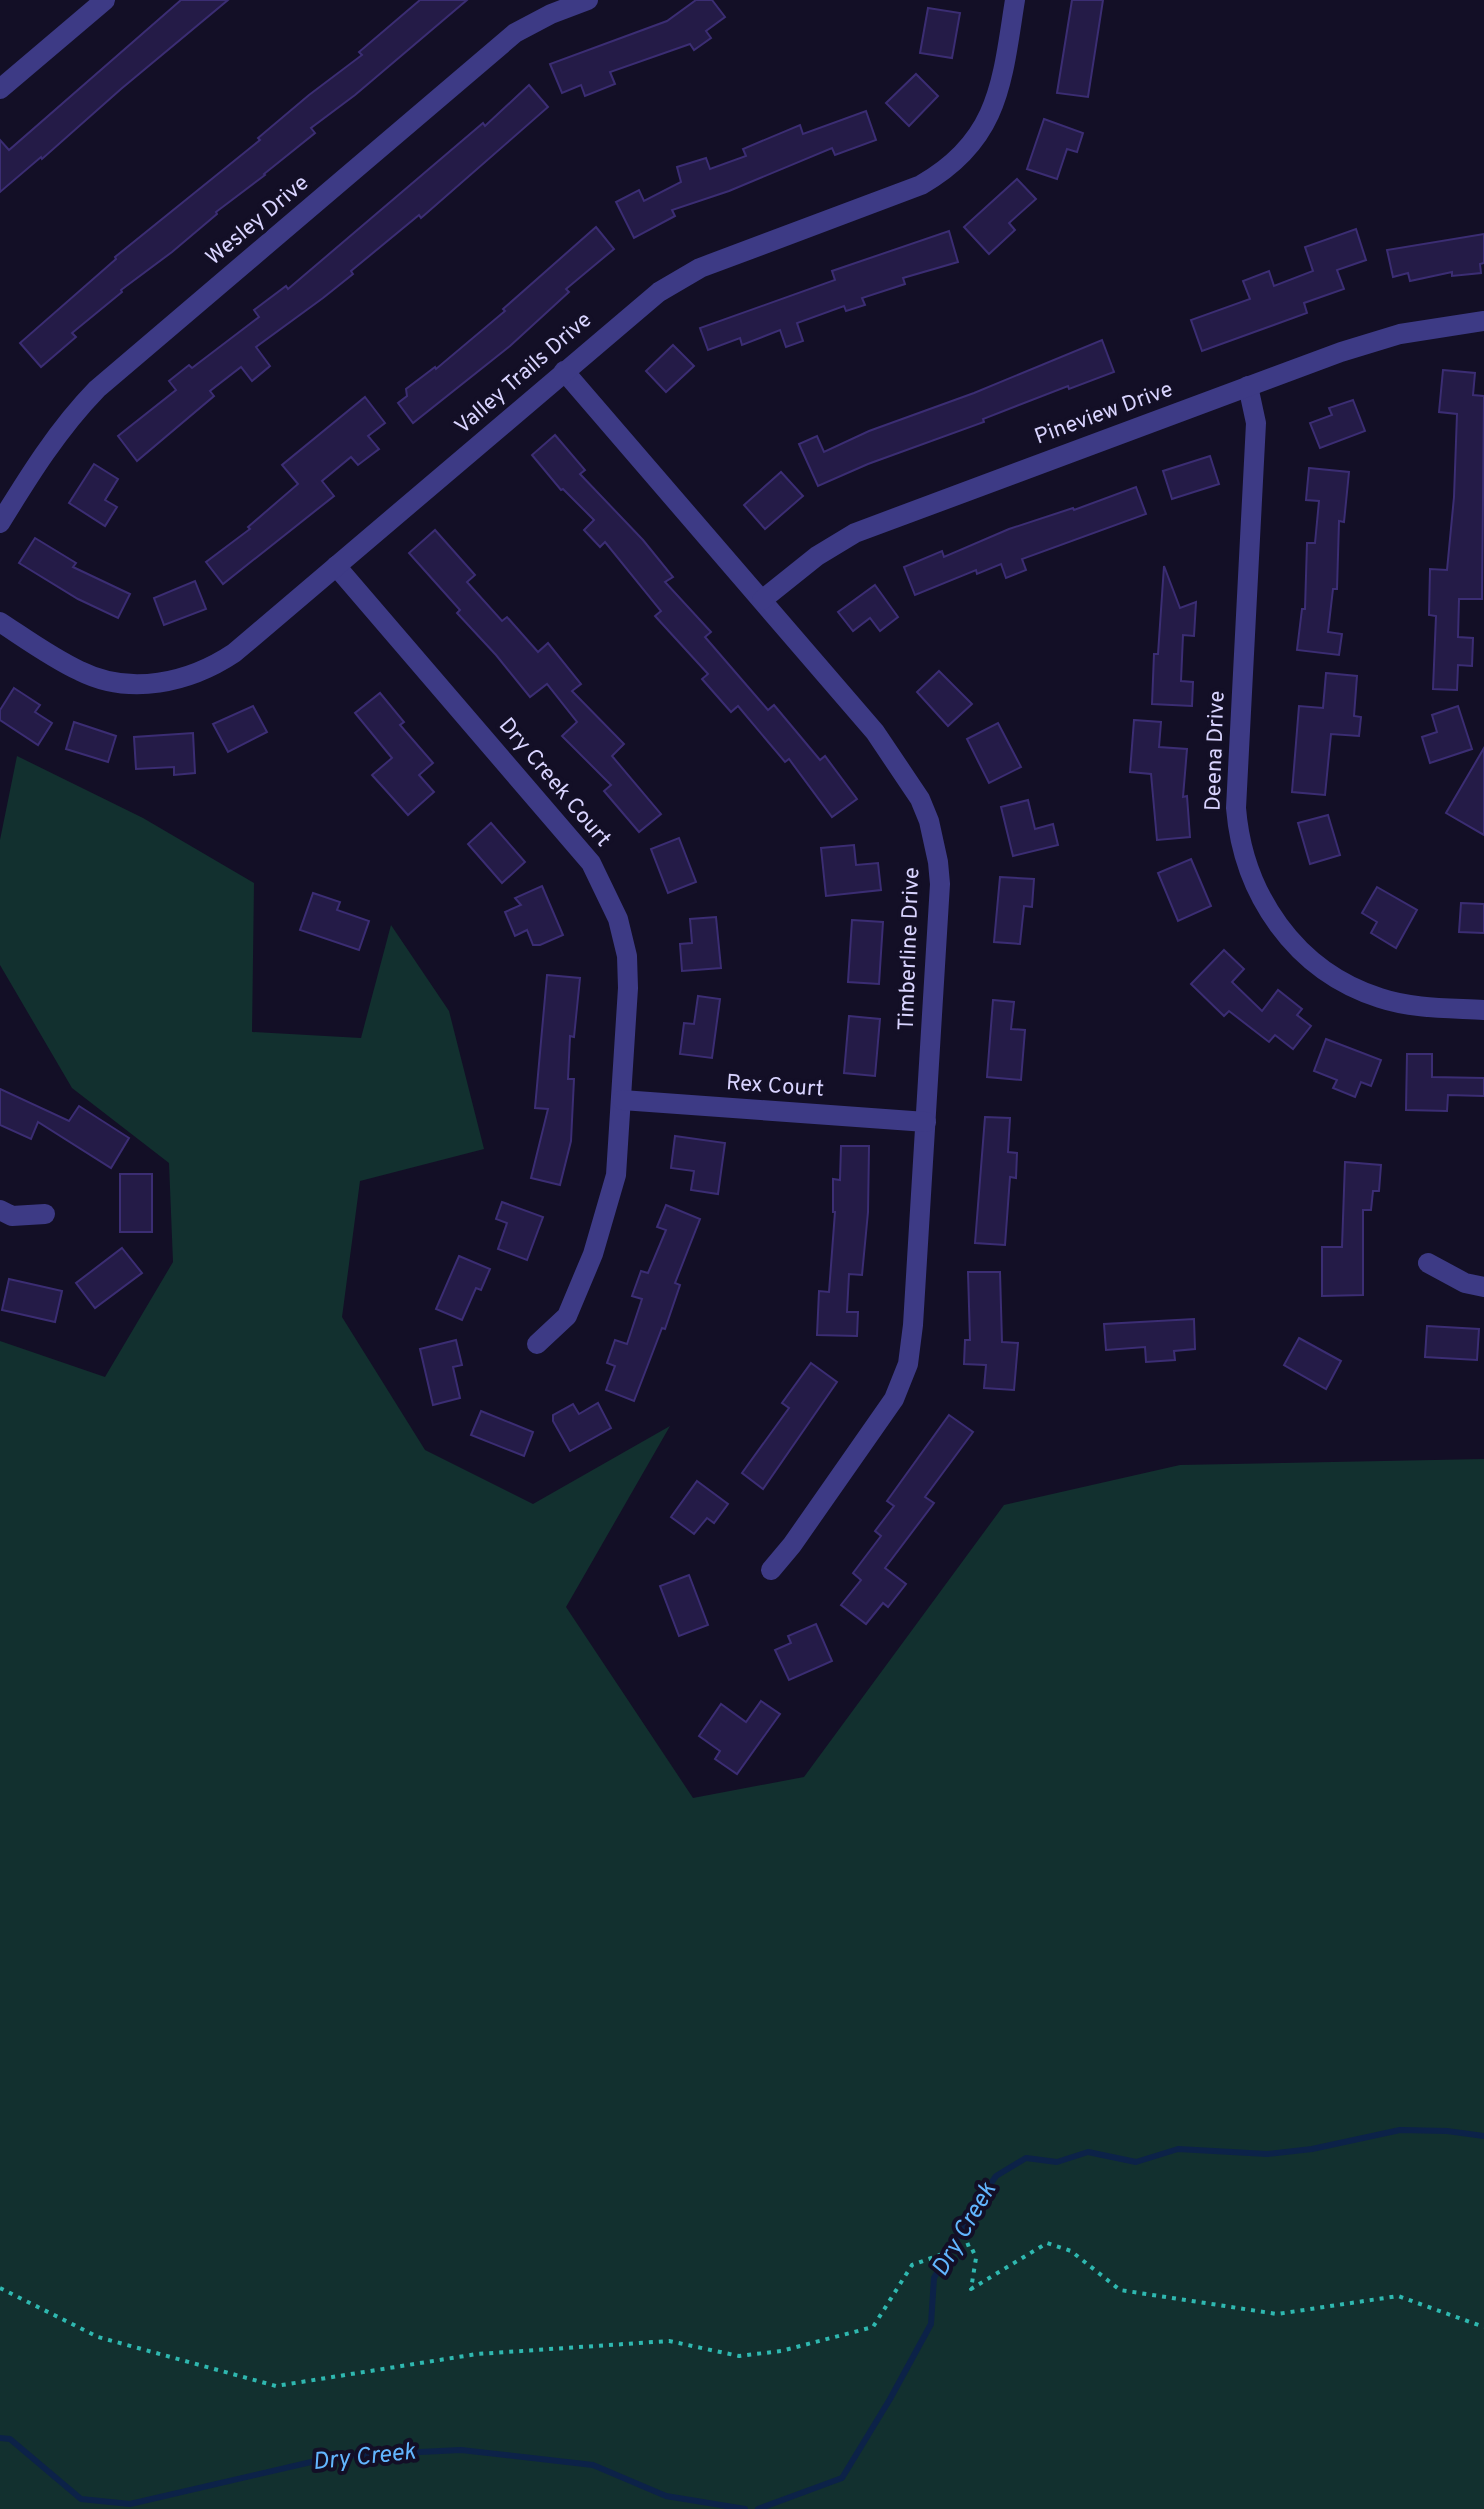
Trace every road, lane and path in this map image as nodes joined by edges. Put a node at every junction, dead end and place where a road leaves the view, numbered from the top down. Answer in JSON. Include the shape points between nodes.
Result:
{"nodes":[{"id":1,"x":105,"y":0,"type":"edge"},
{"id":2,"x":588,"y":0,"type":"edge"},
{"id":3,"x":1015,"y":0,"type":"edge"},
{"id":4,"x":0,"y":89,"type":"edge"},
{"id":5,"x":1484,"y":321,"type":"edge"},
{"id":6,"x":564,"y":371,"type":"junction"},
{"id":7,"x":1248,"y":386,"type":"junction"},
{"id":8,"x":0,"y":523,"type":"edge"},
{"id":9,"x":336,"y":566,"type":"junction"},
{"id":10,"x":762,"y":600,"type":"junction"},
{"id":11,"x":0,"y":622,"type":"edge"},
{"id":12,"x":1484,"y":1010,"type":"edge"},
{"id":13,"x":622,"y":1100,"type":"junction"},
{"id":14,"x":926,"y":1122,"type":"junction"},
{"id":15,"x":0,"y":1210,"type":"edge"},
{"id":16,"x":45,"y":1214,"type":"dead end"},
{"id":17,"x":1428,"y":1263,"type":"dead end"},
{"id":18,"x":1484,"y":1287,"type":"edge"},
{"id":19,"x":537,"y":1344,"type":"dead end"},
{"id":20,"x":771,"y":1570,"type":"dead end"},
{"id":21,"x":0,"y":2288,"type":"edge"},
{"id":22,"x":1484,"y":2327,"type":"edge"}],
"edges":[{"from":1,"to":4,"type":"street"},
{"from":2,"to":8,"type":"street","name":"Wesley Drive","via":[[515,33],[97,389],[72,414]]},
{"from":3,"to":6,"type":"street","name":"Valley Trails Drive","via":[[991,115],[964,153],[936,177],[680,278]]},
{"from":5,"to":7,"type":"street","name":"Pineview Drive","via":[[1400,334]]},
{"from":6,"to":9,"type":"street","name":"Valley Trails Drive"},
{"from":6,"to":10,"type":"street","name":"Timberline Drive"},
{"from":7,"to":10,"type":"street","name":"Pineview Drive","via":[[855,533]]},
{"from":7,"to":12,"type":"street","name":"Deena Drive","via":[[1256,423],[1236,808],[1244,859],[1280,929],[1310,959],[1347,984],[1380,998]]},
{"from":9,"to":11,"type":"street","name":"Valley Trails Drive","via":[[234,653],[178,680],[138,685],[101,679]]},
{"from":9,"to":13,"type":"street","name":"Dry Creek Court","via":[[581,851],[604,885],[627,956]]},
{"from":10,"to":14,"type":"street","name":"Timberline Drive","via":[[875,732],[909,780],[929,821],[940,884]]},
{"from":13,"to":14,"type":"street","name":"Rex Court"},
{"from":13,"to":19,"type":"street","name":"Dry Creek Court","via":[[616,1175],[593,1254],[567,1316]]},
{"from":14,"to":20,"type":"street","name":"Timberline Drive","via":[[908,1364],[894,1399]]},
{"from":15,"to":16,"type":"street","via":[[12,1216]]},
{"from":17,"to":18,"type":"street"},
{"from":21,"to":22,"type":"path","via":[[98,2337],[276,2386],[477,2354],[669,2341],[739,2356],[781,2351],[873,2327],[912,2265],[970,2244],[976,2258],[971,2289],[1047,2243],[1071,2251],[1120,2290],[1277,2314],[1398,2296]]}]}
